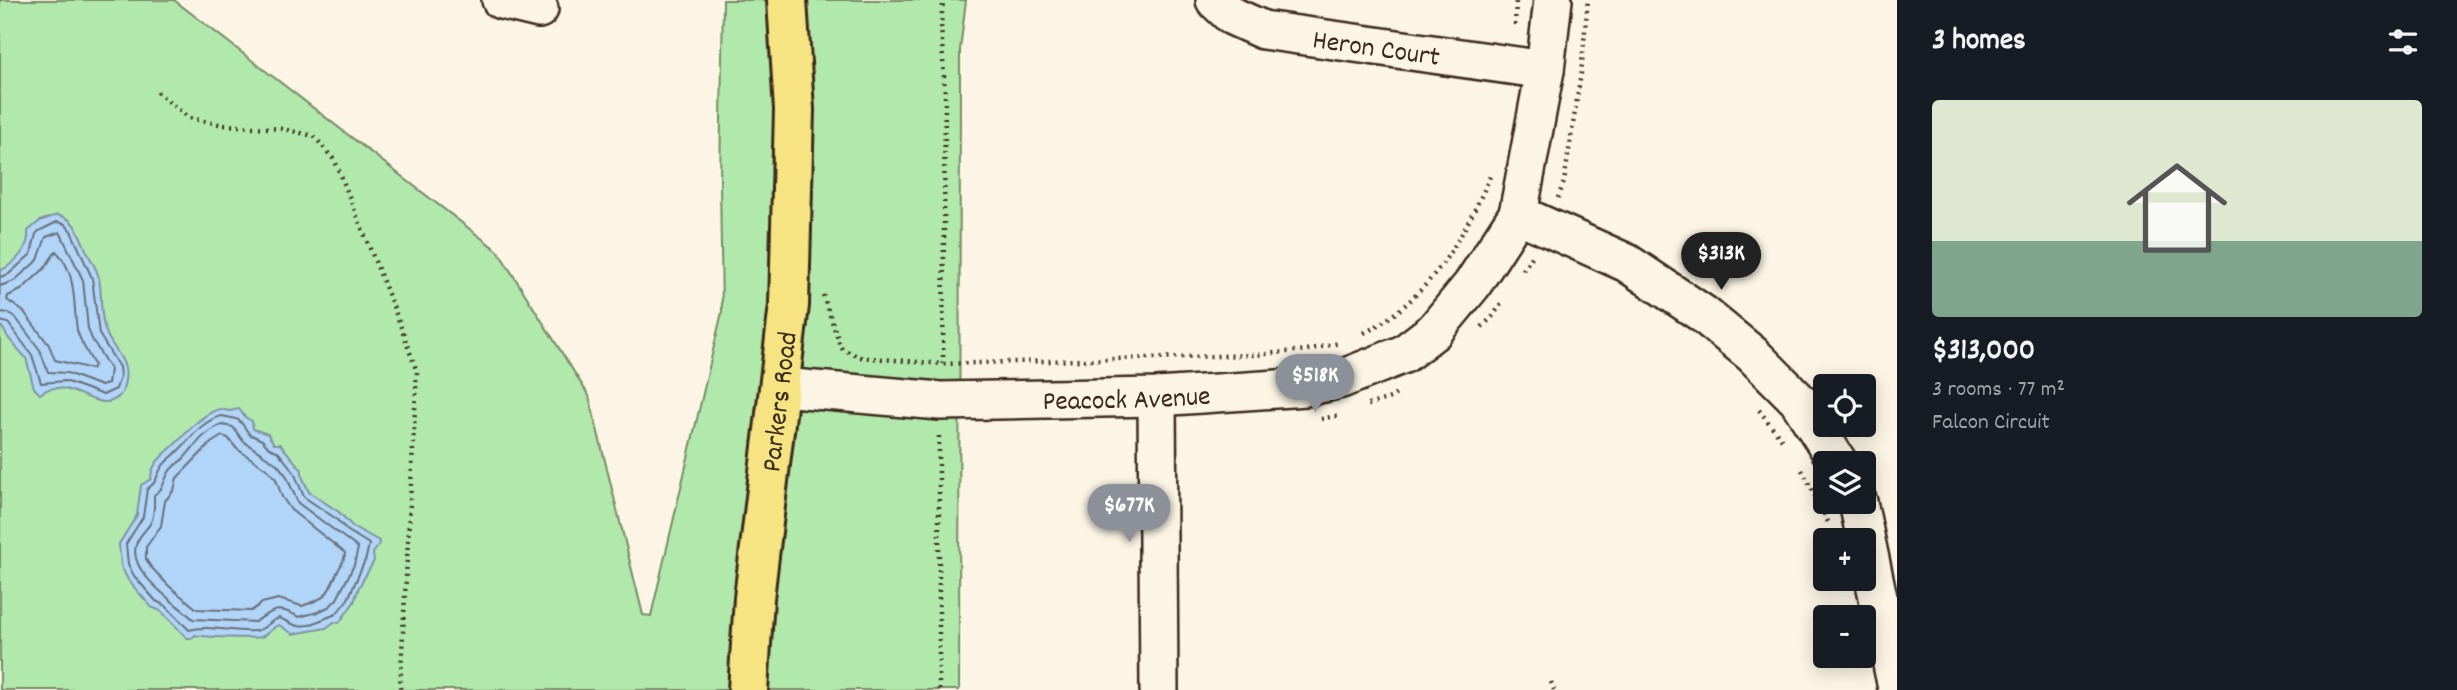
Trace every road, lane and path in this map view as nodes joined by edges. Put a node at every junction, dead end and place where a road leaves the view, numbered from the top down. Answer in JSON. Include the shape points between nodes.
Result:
{"nodes":[{"id":1,"x":502,"y":0,"type":"edge"},
{"id":2,"x":787,"y":0,"type":"edge"},
{"id":3,"x":806,"y":0,"type":"edge"},
{"id":4,"x":943,"y":0,"type":"edge"},
{"id":5,"x":1216,"y":0,"type":"edge"},
{"id":6,"x":1516,"y":0,"type":"edge"},
{"id":7,"x":1553,"y":0,"type":"edge"},
{"id":8,"x":1588,"y":0,"type":"edge"},
{"id":9,"x":539,"y":9,"type":"dead end"},
{"id":10,"x":1529,"y":68,"type":"junction"},
{"id":11,"x":157,"y":92,"type":"dead end"},
{"id":12,"x":794,"y":110,"type":"junction"},
{"id":13,"x":1491,"y":173,"type":"dead end"},
{"id":14,"x":1535,"y":241,"type":"junction"},
{"id":15,"x":1522,"y":271,"type":"dead end"},
{"id":16,"x":823,"y":294,"type":"dead end"},
{"id":17,"x":1508,"y":294,"type":"dead end"},
{"id":18,"x":1362,"y":334,"type":"dead end"},
{"id":19,"x":1473,"y":335,"type":"dead end"},
{"id":20,"x":1343,"y":341,"type":"dead end"},
{"id":21,"x":943,"y":364,"type":"junction"},
{"id":22,"x":781,"y":387,"type":"junction"},
{"id":23,"x":1400,"y":391,"type":"dead end"},
{"id":24,"x":1157,"y":397,"type":"junction"},
{"id":25,"x":1750,"y":400,"type":"dead end"},
{"id":26,"x":1366,"y":406,"type":"dead end"},
{"id":27,"x":1341,"y":414,"type":"dead end"},
{"id":28,"x":1317,"y":419,"type":"dead end"},
{"id":29,"x":944,"y":422,"type":"junction"},
{"id":30,"x":1790,"y":451,"type":"dead end"},
{"id":31,"x":1831,"y":451,"type":"edge"},
{"id":32,"x":1798,"y":461,"type":"dead end"},
{"id":33,"x":1861,"y":514,"type":"edge"},
{"id":34,"x":1830,"y":528,"type":"dead end"},
{"id":35,"x":1551,"y":682,"type":"dead end"},
{"id":36,"x":1897,"y":688,"type":"edge"},
{"id":37,"x":400,"y":689,"type":"edge"},
{"id":38,"x":748,"y":690,"type":"edge"},
{"id":39,"x":939,"y":690,"type":"edge"},
{"id":40,"x":1159,"y":690,"type":"edge"},
{"id":41,"x":1554,"y":690,"type":"edge"}],
"edges":[{"from":1,"to":9,"type":"street"},
{"from":2,"to":12,"type":"main road","name":"Parkers Road"},
{"from":3,"to":12,"type":"main road","name":"Parkers Road"},
{"from":4,"to":21,"type":"path"},
{"from":5,"to":10,"type":"street","name":"Heron Court","via":[[1233,16],[1263,30]]},
{"from":6,"to":10,"type":"path"},
{"from":7,"to":10,"type":"street","name":"Peacock Avenue"},
{"from":8,"to":14,"type":"path","via":[[1564,181]]},
{"from":10,"to":14,"type":"street","name":"Peacock Avenue"},
{"from":11,"to":37,"type":"path","via":[[189,118],[314,136],[335,161],[417,372]]},
{"from":12,"to":22,"type":"main road","name":"Parkers Road","via":[[789,305]]},
{"from":13,"to":18,"type":"path","via":[[1442,266],[1398,310]]},
{"from":14,"to":15,"type":"path"},
{"from":14,"to":24,"type":"street","name":"Peacock Avenue","via":[[1472,285],[1434,331],[1404,354],[1373,368],[1306,387]]},
{"from":14,"to":31,"type":"street","via":[[1627,263],[1723,330],[1798,400]]},
{"from":16,"to":21,"type":"path","via":[[845,352]]},
{"from":17,"to":19,"type":"path"},
{"from":20,"to":21,"type":"path","via":[[1307,351],[1254,355]]},
{"from":21,"to":29,"type":"path"},
{"from":22,"to":29,"type":"street","name":"Peacock Avenue"},
{"from":22,"to":38,"type":"main road","name":"Parkers Road","via":[[754,598]]},
{"from":23,"to":26,"type":"path"},
{"from":24,"to":29,"type":"street","name":"Peacock Avenue"},
{"from":24,"to":40,"type":"street"},
{"from":25,"to":30,"type":"path"},
{"from":27,"to":28,"type":"path"},
{"from":29,"to":39,"type":"path"},
{"from":32,"to":34,"type":"path"},
{"from":33,"to":36,"type":"street"},
{"from":35,"to":41,"type":"path"}]}
